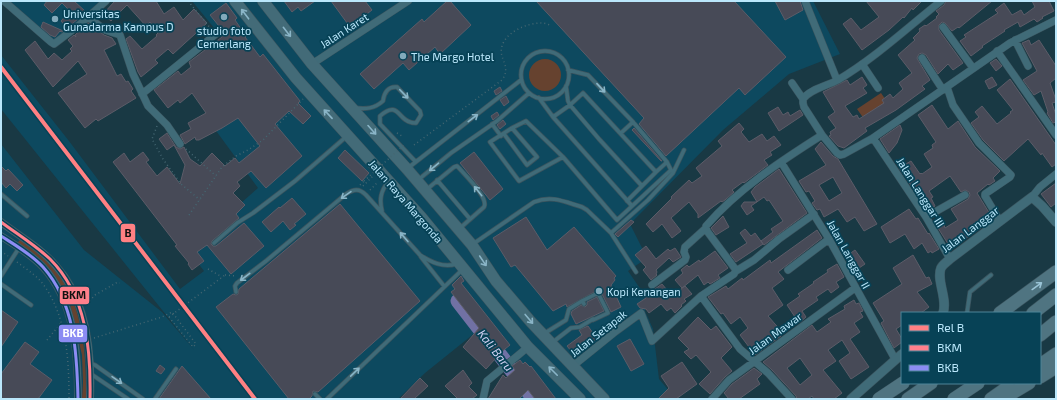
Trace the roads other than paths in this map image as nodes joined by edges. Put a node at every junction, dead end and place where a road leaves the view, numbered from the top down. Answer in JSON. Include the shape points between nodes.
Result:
{"nodes":[{"id":1,"x":4,"y":1,"type":"edge"},
{"id":2,"x":106,"y":1,"type":"edge"},
{"id":3,"x":235,"y":1,"type":"edge"},
{"id":4,"x":263,"y":1,"type":"edge"},
{"id":5,"x":408,"y":1,"type":"edge"},
{"id":6,"x":805,"y":1,"type":"edge"},
{"id":7,"x":941,"y":1,"type":"edge"},
{"id":8,"x":88,"y":17,"type":"junction"},
{"id":9,"x":1056,"y":20,"type":"edge"},
{"id":10,"x":943,"y":27,"type":"dead end"},
{"id":11,"x":216,"y":34,"type":"road end"},
{"id":12,"x":1015,"y":40,"type":"junction"},
{"id":13,"x":997,"y":51,"type":"junction"},
{"id":14,"x":922,"y":58,"type":"dead end"},
{"id":15,"x":312,"y":64,"type":"junction"},
{"id":16,"x":862,"y":64,"type":"junction"},
{"id":17,"x":1028,"y":66,"type":"dead end"},
{"id":18,"x":973,"y":68,"type":"junction"},
{"id":19,"x":568,"y":70,"type":"junction"},
{"id":20,"x":521,"y":80,"type":"junction"},
{"id":21,"x":838,"y":80,"type":"junction"},
{"id":22,"x":792,"y":83,"type":"dead end"},
{"id":23,"x":566,"y":86,"type":"junction"},
{"id":24,"x":878,"y":88,"type":"dead end"},
{"id":25,"x":945,"y":89,"type":"junction"},
{"id":26,"x":529,"y":93,"type":"junction"},
{"id":27,"x":142,"y":94,"type":"junction"},
{"id":28,"x":539,"y":98,"type":"junction"},
{"id":29,"x":803,"y":99,"type":"junction"},
{"id":30,"x":570,"y":105,"type":"junction"},
{"id":31,"x":352,"y":108,"type":"junction"},
{"id":32,"x":553,"y":117,"type":"junction"},
{"id":33,"x":633,"y":122,"type":"junction"},
{"id":34,"x":492,"y":124,"type":"junction"},
{"id":35,"x":512,"y":128,"type":"junction"},
{"id":36,"x":621,"y":133,"type":"junction"},
{"id":37,"x":348,"y":135,"type":"junction"},
{"id":38,"x":502,"y":135,"type":"junction"},
{"id":39,"x":822,"y":135,"type":"junction"},
{"id":40,"x":1056,"y":135,"type":"edge"},
{"id":41,"x":873,"y":138,"type":"junction"},
{"id":42,"x":180,"y":144,"type":"road end"},
{"id":43,"x":684,"y":150,"type":"dead end"},
{"id":44,"x":410,"y":155,"type":"junction"},
{"id":45,"x":563,"y":157,"type":"junction"},
{"id":46,"x":415,"y":161,"type":"junction"},
{"id":47,"x":667,"y":162,"type":"junction"},
{"id":48,"x":781,"y":162,"type":"junction"},
{"id":49,"x":404,"y":166,"type":"junction"},
{"id":50,"x":656,"y":172,"type":"junction"},
{"id":51,"x":1056,"y":174,"type":"edge"},
{"id":52,"x":437,"y":180,"type":"junction"},
{"id":53,"x":384,"y":181,"type":"junction"},
{"id":54,"x":417,"y":181,"type":"junction"},
{"id":55,"x":642,"y":186,"type":"junction"},
{"id":56,"x":425,"y":190,"type":"junction"},
{"id":57,"x":1,"y":194,"type":"edge"},
{"id":58,"x":965,"y":196,"type":"dead end"},
{"id":59,"x":1032,"y":197,"type":"junction"},
{"id":60,"x":627,"y":201,"type":"junction"},
{"id":61,"x":632,"y":206,"type":"junction"},
{"id":62,"x":382,"y":212,"type":"junction"},
{"id":63,"x":814,"y":214,"type":"junction"},
{"id":64,"x":27,"y":216,"type":"dead end"},
{"id":65,"x":926,"y":217,"type":"junction"},
{"id":66,"x":470,"y":220,"type":"junction"},
{"id":67,"x":1000,"y":221,"type":"junction"},
{"id":68,"x":1,"y":222,"type":"edge"},
{"id":69,"x":1056,"y":222,"type":"edge"},
{"id":70,"x":706,"y":228,"type":"junction"},
{"id":71,"x":459,"y":230,"type":"junction"},
{"id":72,"x":611,"y":233,"type":"junction"},
{"id":73,"x":17,"y":234,"type":"junction"},
{"id":74,"x":1,"y":236,"type":"edge"},
{"id":75,"x":829,"y":239,"type":"junction"},
{"id":76,"x":11,"y":243,"type":"junction"},
{"id":77,"x":214,"y":243,"type":"dead end"},
{"id":78,"x":472,"y":245,"type":"junction"},
{"id":79,"x":19,"y":248,"type":"junction"},
{"id":80,"x":420,"y":256,"type":"junction"},
{"id":81,"x":950,"y":259,"type":"junction"},
{"id":82,"x":462,"y":265,"type":"junction"},
{"id":83,"x":788,"y":270,"type":"dead end"},
{"id":84,"x":736,"y":271,"type":"junction"},
{"id":85,"x":636,"y":272,"type":"dead end"},
{"id":86,"x":1056,"y":272,"type":"edge"},
{"id":87,"x":991,"y":274,"type":"dead end"},
{"id":88,"x":1,"y":276,"type":"edge"},
{"id":89,"x":1,"y":284,"type":"edge"},
{"id":90,"x":499,"y":284,"type":"junction"},
{"id":91,"x":652,"y":285,"type":"dead end"},
{"id":92,"x":444,"y":286,"type":"junction"},
{"id":93,"x":855,"y":288,"type":"junction"},
{"id":94,"x":236,"y":292,"type":"dead end"},
{"id":95,"x":1056,"y":295,"type":"edge"},
{"id":96,"x":486,"y":296,"type":"junction"},
{"id":97,"x":701,"y":296,"type":"junction"},
{"id":98,"x":30,"y":305,"type":"dead end"},
{"id":99,"x":943,"y":312,"type":"edge"},
{"id":100,"x":967,"y":312,"type":"edge"},
{"id":101,"x":1001,"y":312,"type":"edge"},
{"id":102,"x":1034,"y":312,"type":"edge"},
{"id":103,"x":1056,"y":322,"type":"edge"},
{"id":104,"x":1056,"y":329,"type":"edge"},
{"id":105,"x":1041,"y":334,"type":"edge"},
{"id":106,"x":543,"y":335,"type":"junction"},
{"id":107,"x":1041,"y":339,"type":"edge"},
{"id":108,"x":551,"y":344,"type":"junction"},
{"id":109,"x":528,"y":347,"type":"junction"},
{"id":110,"x":1056,"y":354,"type":"edge"},
{"id":111,"x":899,"y":356,"type":"edge"},
{"id":112,"x":755,"y":361,"type":"junction"},
{"id":113,"x":89,"y":363,"type":"junction"},
{"id":114,"x":1041,"y":364,"type":"edge"},
{"id":115,"x":573,"y":366,"type":"junction"},
{"id":116,"x":1056,"y":367,"type":"edge"},
{"id":117,"x":176,"y":369,"type":"dead end"},
{"id":118,"x":90,"y":374,"type":"junction"},
{"id":119,"x":1041,"y":376,"type":"edge"},
{"id":120,"x":902,"y":384,"type":"edge"},
{"id":121,"x":930,"y":384,"type":"edge"},
{"id":122,"x":976,"y":384,"type":"edge"},
{"id":123,"x":1013,"y":384,"type":"edge"},
{"id":124,"x":1027,"y":384,"type":"edge"},
{"id":125,"x":315,"y":394,"type":"dead end"},
{"id":126,"x":78,"y":399,"type":"edge"},
{"id":127,"x":90,"y":399,"type":"edge"},
{"id":128,"x":128,"y":399,"type":"edge"},
{"id":129,"x":143,"y":399,"type":"edge"},
{"id":130,"x":155,"y":399,"type":"edge"},
{"id":131,"x":320,"y":399,"type":"edge"},
{"id":132,"x":327,"y":399,"type":"edge"},
{"id":133,"x":483,"y":399,"type":"edge"},
{"id":134,"x":580,"y":399,"type":"edge"},
{"id":135,"x":604,"y":399,"type":"edge"},
{"id":136,"x":712,"y":399,"type":"edge"},
{"id":137,"x":792,"y":399,"type":"edge"},
{"id":138,"x":851,"y":399,"type":"edge"},
{"id":139,"x":879,"y":399,"type":"edge"},
{"id":140,"x":908,"y":399,"type":"edge"},
{"id":141,"x":954,"y":399,"type":"edge"},
{"id":142,"x":991,"y":399,"type":"edge"},
{"id":143,"x":1002,"y":399,"type":"edge"}],
"edges":[{"from":1,"to":8,"type":"street","via":[[54,44]]},
{"from":2,"to":8,"type":"street"},
{"from":37,"to":3,"type":"main road","name":"Jalan Raya Margonda","one_way":true,"via":[[309,94]]},
{"from":4,"to":15,"type":"main road","name":"Jalan Raya Margonda","one_way":true},
{"from":5,"to":15,"type":"street","name":"Jalan Karet"},
{"from":6,"to":21,"type":"street"},
{"from":7,"to":16,"type":"street"},
{"from":8,"to":27,"type":"street","via":[[105,30],[120,36]]},
{"from":9,"to":12,"type":"street"},
{"from":10,"to":18,"type":"street"},
{"from":11,"to":27,"type":"street"},
{"from":12,"to":13,"type":"street"},
{"from":12,"to":17,"type":"street"},
{"from":13,"to":18,"type":"street"},
{"from":13,"to":40,"type":"street"},
{"from":14,"to":25,"type":"street"},
{"from":15,"to":31,"type":"main road","name":"Jalan Raya Margonda"},
{"from":16,"to":21,"type":"street"},
{"from":16,"to":24,"type":"street"},
{"from":18,"to":25,"type":"street"},
{"from":19,"to":20,"type":"lane","via":[[560,56],[544,51],[529,57],[524,63]]},
{"from":19,"to":23,"type":"lane"},
{"from":19,"to":33,"type":"lane","one_way":true,"via":[[588,75]]},
{"from":20,"to":26,"type":"lane"},
{"from":46,"to":20,"type":"lane","one_way":true},
{"from":21,"to":29,"type":"street"},
{"from":22,"to":29,"type":"street"},
{"from":23,"to":28,"type":"lane","via":[[555,96]]},
{"from":23,"to":30,"type":"lane"},
{"from":25,"to":41,"type":"street"},
{"from":25,"to":67,"type":"street","via":[[979,143],[1010,175],[985,194]]},
{"from":26,"to":28,"type":"lane"},
{"from":26,"to":34,"type":"lane"},
{"from":27,"to":42,"type":"street","via":[[148,106],[167,125]]},
{"from":28,"to":32,"type":"lane"},
{"from":29,"to":39,"type":"street","via":[[804,107]]},
{"from":30,"to":32,"type":"lane"},
{"from":30,"to":36,"type":"lane","via":[[583,93]]},
{"from":30,"to":55,"type":"lane"},
{"from":31,"to":44,"type":"lane","one_way":true,"via":[[365,109],[376,106],[383,101],[383,95],[388,90],[397,87],[420,110],[421,115],[416,123],[409,122],[392,110],[380,116],[380,124]]},
{"from":31,"to":49,"type":"main road","name":"Jalan Raya Margonda","one_way":true},
{"from":32,"to":60,"type":"lane"},
{"from":33,"to":36,"type":"lane"},
{"from":33,"to":47,"type":"lane"},
{"from":34,"to":38,"type":"lane"},
{"from":34,"to":54,"type":"lane","one_way":true},
{"from":35,"to":38,"type":"lane"},
{"from":35,"to":38,"type":"lane","via":[[537,157],[527,165]]},
{"from":35,"to":45,"type":"lane","via":[[526,121]]},
{"from":36,"to":50,"type":"lane"},
{"from":37,"to":53,"type":"main road","name":"Jalan Raya Margonda"},
{"from":37,"to":77,"type":"lane"},
{"from":38,"to":45,"type":"lane","via":[[490,142],[519,181]]},
{"from":39,"to":41,"type":"street","via":[[840,155]]},
{"from":39,"to":48,"type":"street"},
{"from":41,"to":65,"type":"street","name":"Jalan Langgar III"},
{"from":43,"to":72,"type":"lane","via":[[673,173],[648,200]]},
{"from":44,"to":46,"type":"lane"},
{"from":44,"to":49,"type":"lane"},
{"from":45,"to":61,"type":"lane","via":[[617,220]]},
{"from":46,"to":49,"type":"lane"},
{"from":47,"to":50,"type":"lane"},
{"from":47,"to":61,"type":"lane","via":[[671,170]]},
{"from":48,"to":63,"type":"street","name":"Jalan Langgar II"},
{"from":48,"to":70,"type":"street","via":[[727,205]]},
{"from":49,"to":54,"type":"main road","name":"Jalan Raya Margonda"},
{"from":50,"to":55,"type":"lane"},
{"from":51,"to":59,"type":"street"},
{"from":52,"to":56,"type":"lane"},
{"from":52,"to":66,"type":"lane"},
{"from":66,"to":52,"type":"lane","one_way":true,"via":[[484,208],[483,197],[457,166]]},
{"from":53,"to":62,"type":"lane","via":[[380,204]]},
{"from":53,"to":82,"type":"main road","name":"Jalan Raya Margonda"},
{"from":54,"to":56,"type":"main road","name":"Jalan Raya Margonda"},
{"from":55,"to":60,"type":"lane"},
{"from":56,"to":71,"type":"main road","name":"Jalan Raya Margonda"},
{"from":57,"to":64,"type":"lane"},
{"from":58,"to":65,"type":"street"},
{"from":59,"to":67,"type":"street","name":"Jalan Langgar"},
{"from":59,"to":69,"type":"street"},
{"from":60,"to":61,"type":"lane"},
{"from":80,"to":62,"type":"lane","one_way":true},
{"from":62,"to":94,"type":"lane","one_way":true,"via":[[366,195],[355,189],[237,283]]},
{"from":63,"to":75,"type":"street","name":"Jalan Langgar II"},
{"from":63,"to":84,"type":"street"},
{"from":65,"to":81,"type":"street","name":"Jalan Langgar III"},
{"from":66,"to":71,"type":"lane"},
{"from":67,"to":81,"type":"street","name":"Jalan Langgar"},
{"from":68,"to":73,"type":"street"},
{"from":70,"to":84,"type":"street"},
{"from":70,"to":91,"type":"street","via":[[685,247],[684,261]]},
{"from":71,"to":78,"type":"main road","name":"Jalan Raya Margonda"},
{"from":72,"to":78,"type":"lane","via":[[582,207],[550,198],[534,202]]},
{"from":72,"to":85,"type":"lane"},
{"from":73,"to":76,"type":"street"},
{"from":73,"to":113,"type":"street","via":[[47,257],[61,271],[72,289],[80,310]]},
{"from":74,"to":76,"type":"street"},
{"from":75,"to":83,"type":"street"},
{"from":75,"to":93,"type":"street","name":"Jalan Langgar II"},
{"from":76,"to":79,"type":"street"},
{"from":78,"to":90,"type":"main road","name":"Jalan Raya Margonda","one_way":true},
{"from":79,"to":88,"type":"lane"},
{"from":79,"to":126,"type":"street","via":[[42,266],[62,296],[76,343]]},
{"from":80,"to":82,"type":"lane","via":[[445,266]]},
{"from":80,"to":92,"type":"lane"},
{"from":81,"to":99,"type":"street","name":"Jalan Langgar","via":[[940,272],[945,301]]},
{"from":82,"to":92,"type":"lane"},
{"from":82,"to":96,"type":"main road","name":"Jalan Raya Margonda"},
{"from":84,"to":97,"type":"street"},
{"from":101,"to":86,"type":"highway","one_way":true},
{"from":87,"to":100,"type":"lane","via":[[970,292]]},
{"from":89,"to":98,"type":"lane"},
{"from":90,"to":96,"type":"main road"},
{"from":90,"to":106,"type":"main road","name":"Jalan Raya Margonda","one_way":true},
{"from":132,"to":92,"type":"lane","one_way":true},
{"from":93,"to":111,"type":"street","name":"Jalan Langgar II"},
{"from":93,"to":112,"type":"street","name":"Jalan Mawar"},
{"from":95,"to":102,"type":"highway"},
{"from":96,"to":109,"type":"main road","name":"Jalan Raya Margonda"},
{"from":97,"to":112,"type":"street","via":[[740,348]]},
{"from":97,"to":115,"type":"street","name":"Jalan Setapak","via":[[652,341],[641,313]]},
{"from":103,"to":105,"type":"highway"},
{"from":104,"to":107,"type":"highway"},
{"from":106,"to":108,"type":"main road","name":"Jalan Raya Margonda"},
{"from":106,"to":108,"type":"lane","via":[[566,320],[569,309],[598,293],[608,313],[580,327],[571,328]]},
{"from":108,"to":115,"type":"main road","name":"Jalan Raya Margonda"},
{"from":109,"to":133,"type":"street","via":[[487,381]]},
{"from":134,"to":109,"type":"main road","name":"Jalan Raya Margonda","one_way":true},
{"from":110,"to":114,"type":"highway"},
{"from":111,"to":138,"type":"street"},
{"from":112,"to":136,"type":"street","name":"Jalan Mawar","via":[[729,380]]},
{"from":112,"to":137,"type":"street"},
{"from":113,"to":118,"type":"street"},
{"from":113,"to":129,"type":"lane","one_way":true},
{"from":115,"to":135,"type":"main road","name":"Jalan Raya Margonda"},
{"from":116,"to":119,"type":"highway"},
{"from":117,"to":130,"type":"lane"},
{"from":118,"to":127,"type":"street"},
{"from":118,"to":128,"type":"lane"},
{"from":120,"to":139,"type":"highway"},
{"from":121,"to":140,"type":"highway"},
{"from":122,"to":141,"type":"highway"},
{"from":123,"to":142,"type":"highway"},
{"from":124,"to":143,"type":"highway"},
{"from":125,"to":131,"type":"lane"}]}
